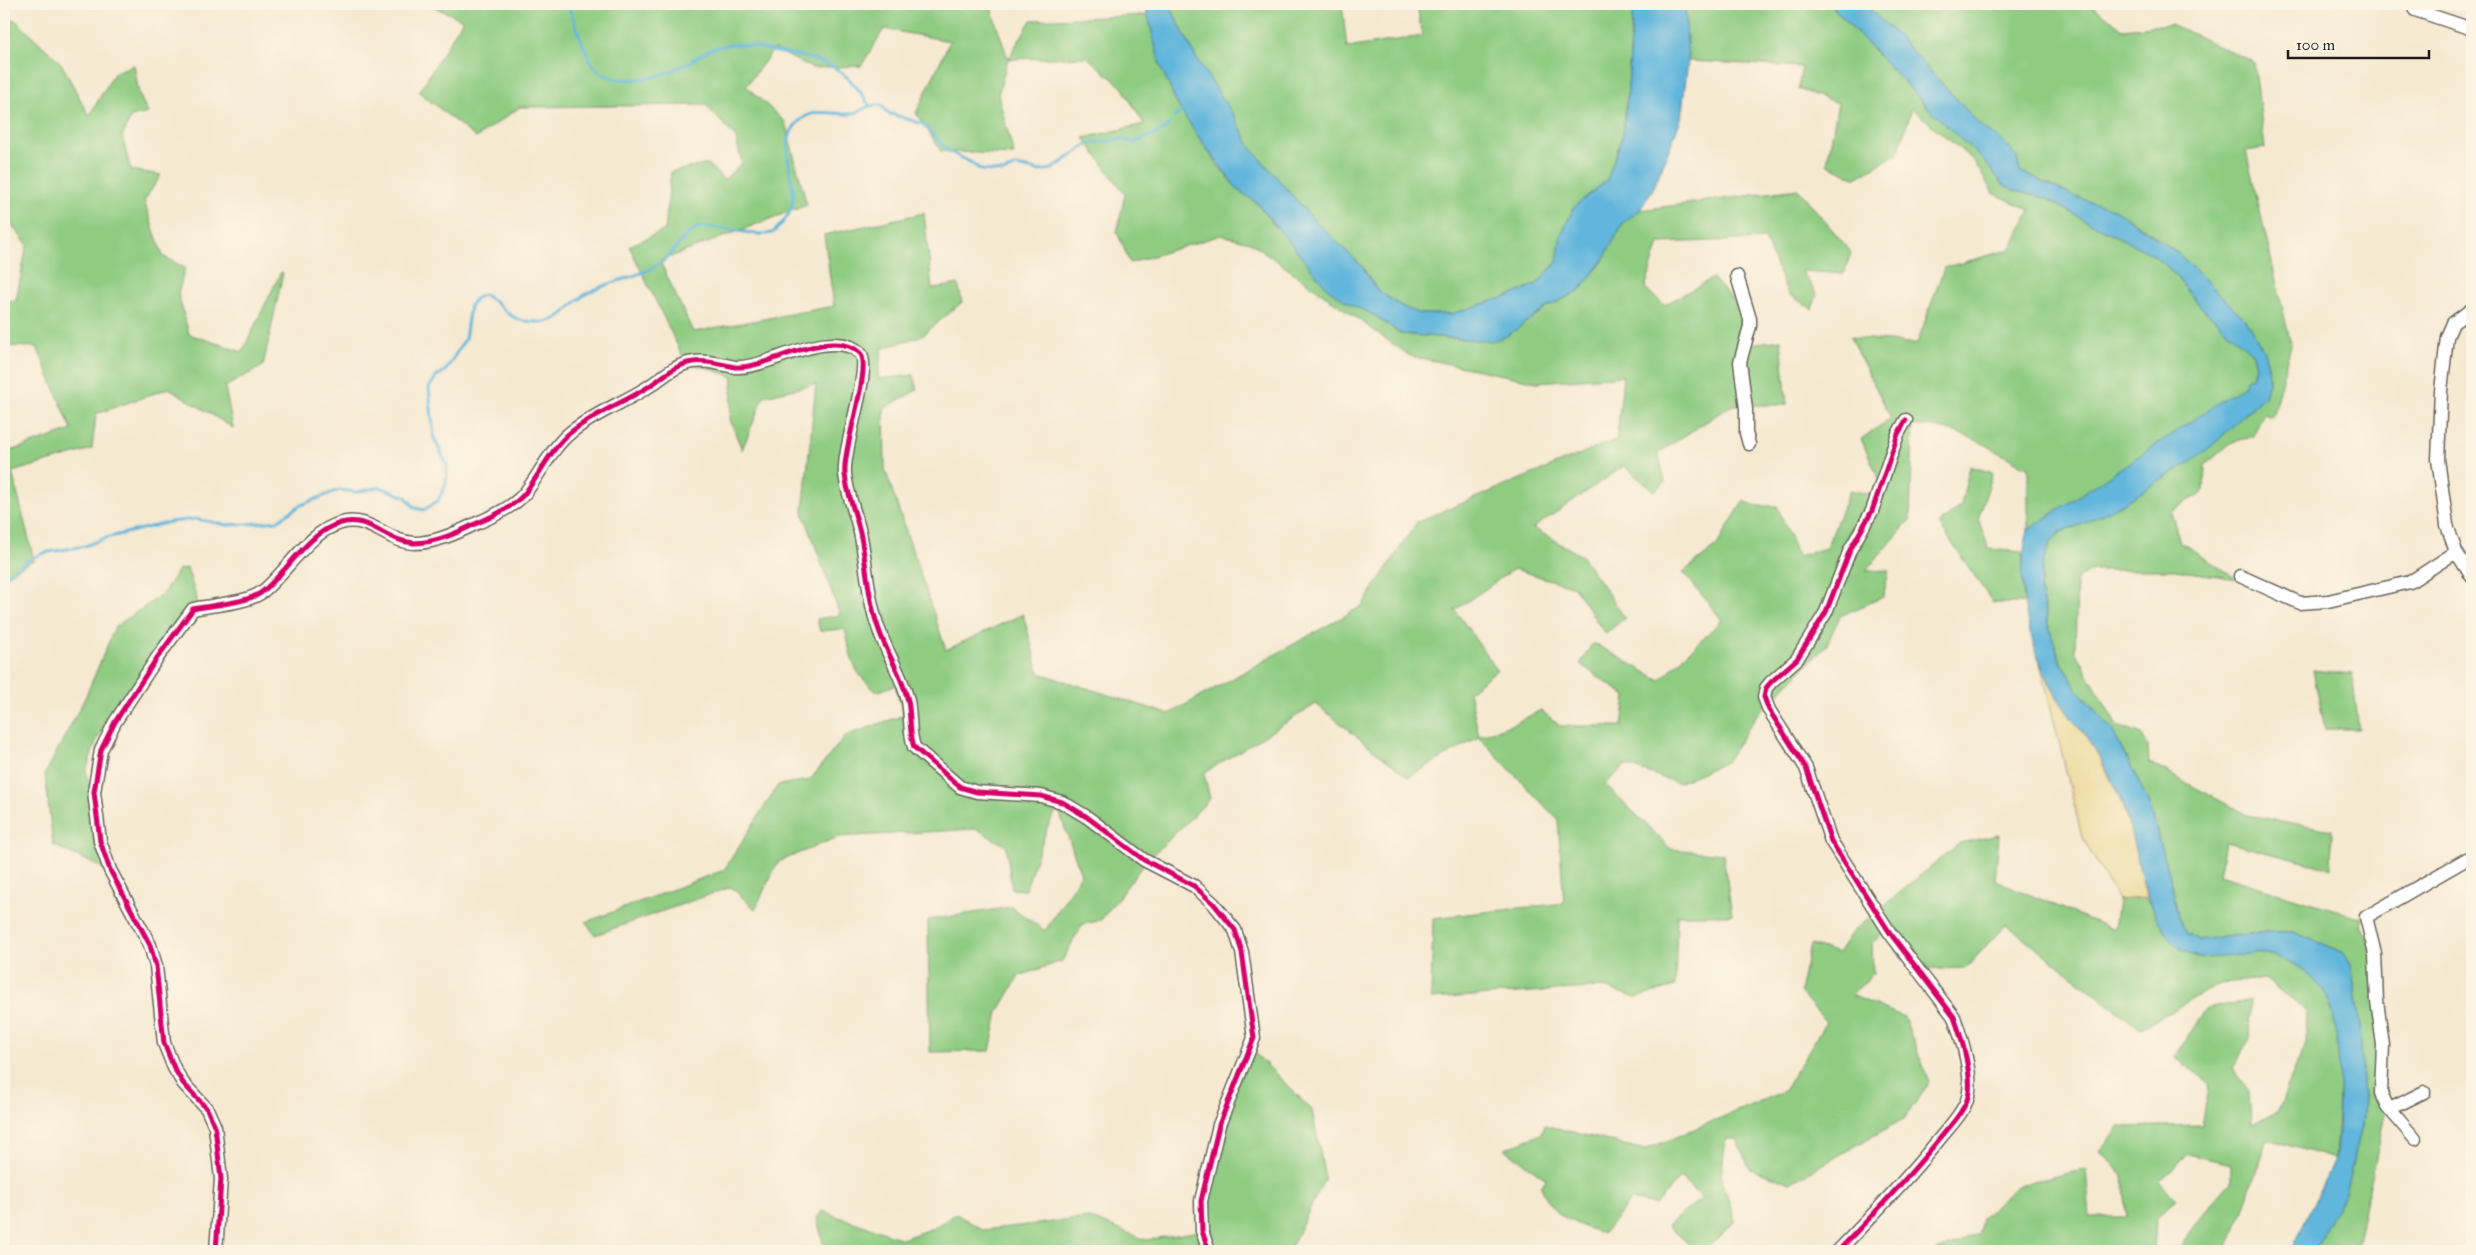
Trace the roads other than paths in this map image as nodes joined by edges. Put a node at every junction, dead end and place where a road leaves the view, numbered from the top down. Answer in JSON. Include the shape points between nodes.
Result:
{"nodes":[{"id":1,"x":2416,"y":10,"type":"dead end"},
{"id":2,"x":2472,"y":29,"type":"edge"},
{"id":3,"x":1737,"y":276,"type":"dead end"},
{"id":4,"x":2472,"y":309,"type":"edge"},
{"id":5,"x":1906,"y":420,"type":"dead end"},
{"id":6,"x":1749,"y":444,"type":"dead end"},
{"id":7,"x":2456,"y":552,"type":"junction"},
{"id":8,"x":2240,"y":576,"type":"dead end"},
{"id":9,"x":2472,"y":576,"type":"edge"},
{"id":10,"x":2472,"y":856,"type":"edge"},
{"id":11,"x":2424,"y":1092,"type":"dead end"},
{"id":12,"x":2390,"y":1109,"type":"junction"},
{"id":13,"x":2415,"y":1140,"type":"dead end"},
{"id":14,"x":216,"y":1251,"type":"edge"},
{"id":15,"x":1209,"y":1251,"type":"edge"},
{"id":16,"x":1838,"y":1251,"type":"edge"}],
"edges":[{"from":1,"to":2,"type":"street"},
{"from":3,"to":6,"type":"street","via":[[1750,319],[1740,362]]},
{"from":4,"to":7,"type":"street","via":[[2453,323],[2447,337],[2439,416],[2440,484],[2447,525]]},
{"from":5,"to":16,"type":"street","via":[[1898,434],[1872,511],[1850,550],[1826,612],[1797,659],[1766,688],[1764,697],[1768,710],[1806,768],[1832,841],[1890,933],[1954,1017],[1967,1073],[1968,1099],[1959,1114],[1922,1160]]},
{"from":7,"to":8,"type":"street","via":[[2410,582],[2328,602],[2300,603]]},
{"from":7,"to":9,"type":"street"},
{"from":10,"to":12,"type":"street","via":[[2366,917],[2375,954],[2383,1046],[2380,1088]]},
{"from":11,"to":12,"type":"street"},
{"from":12,"to":13,"type":"street"},
{"from":14,"to":15,"type":"street","via":[[222,1179],[213,1121],[207,1109],[183,1083],[164,1044],[156,966],[150,945],[110,870],[99,831],[94,792],[101,750],[143,677],[193,609],[261,592],[326,529],[354,520],[414,543],[446,537],[514,503],[524,495],[568,434],[673,369],[689,363],[707,362],[745,367],[825,344],[843,345],[861,354],[864,360],[862,386],[847,441],[845,476],[860,530],[879,632],[908,701],[914,748],[960,787],[977,792],[1041,796],[1062,802],[1144,860],[1194,886],[1214,903],[1235,930],[1243,960],[1254,1038],[1220,1124],[1203,1193],[1201,1220]]}]}
